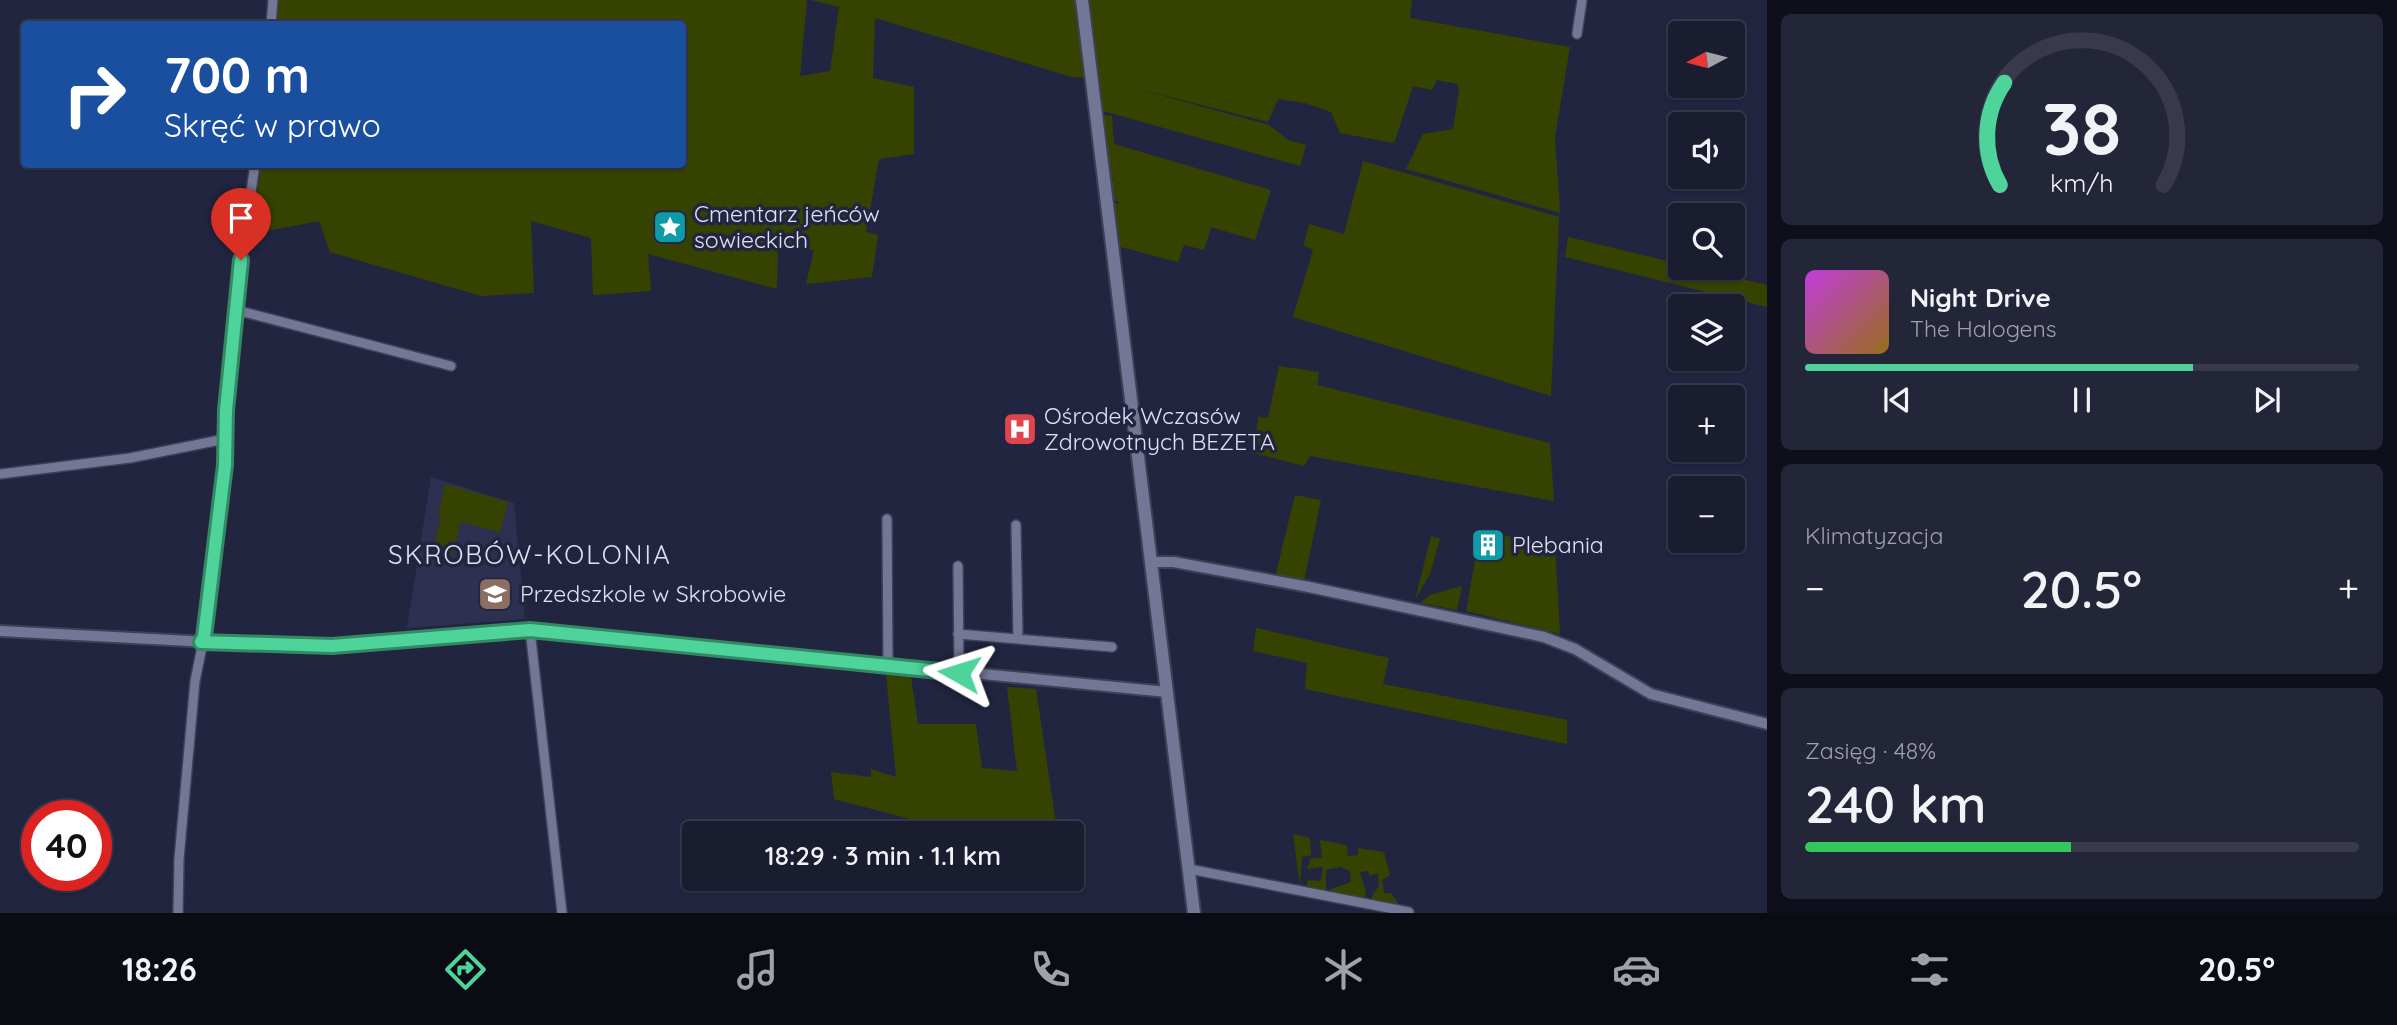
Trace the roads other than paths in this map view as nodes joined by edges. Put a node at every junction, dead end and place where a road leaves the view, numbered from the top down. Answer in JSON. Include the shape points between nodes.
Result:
{"nodes":[{"id":1,"x":273,"y":0,"type":"edge"},
{"id":2,"x":1082,"y":0,"type":"edge"},
{"id":3,"x":1583,"y":0,"type":"edge"},
{"id":4,"x":271,"y":21,"type":"edge"},
{"id":5,"x":1577,"y":34,"type":"dead end"},
{"id":6,"x":254,"y":168,"type":"edge"},
{"id":7,"x":236,"y":310,"type":"junction"},
{"id":8,"x":451,"y":366,"type":"dead end"},
{"id":9,"x":225,"y":439,"type":"junction"},
{"id":10,"x":0,"y":474,"type":"edge"},
{"id":11,"x":887,"y":519,"type":"dead end"},
{"id":12,"x":1016,"y":525,"type":"dead end"},
{"id":13,"x":1151,"y":562,"type":"junction"},
{"id":14,"x":958,"y":566,"type":"dead end"},
{"id":15,"x":530,"y":630,"type":"junction"},
{"id":16,"x":0,"y":631,"type":"edge"},
{"id":17,"x":958,"y":634,"type":"junction"},
{"id":18,"x":1018,"y":639,"type":"junction"},
{"id":19,"x":201,"y":642,"type":"junction"},
{"id":20,"x":1112,"y":647,"type":"dead end"},
{"id":21,"x":888,"y":666,"type":"junction"},
{"id":22,"x":959,"y":673,"type":"junction"},
{"id":23,"x":1167,"y":692,"type":"junction"},
{"id":24,"x":1767,"y":724,"type":"edge"},
{"id":25,"x":1189,"y":869,"type":"junction"},
{"id":26,"x":1409,"y":912,"type":"edge"},
{"id":27,"x":178,"y":913,"type":"edge"},
{"id":28,"x":562,"y":913,"type":"edge"},
{"id":29,"x":1195,"y":913,"type":"edge"}],
"edges":[{"from":1,"to":4,"type":"street"},
{"from":2,"to":13,"type":"main road"},
{"from":3,"to":5,"type":"street"},
{"from":6,"to":7,"type":"street"},
{"from":7,"to":8,"type":"street"},
{"from":7,"to":9,"type":"street"},
{"from":9,"to":10,"type":"street","via":[[130,458]]},
{"from":9,"to":19,"type":"street"},
{"from":11,"to":21,"type":"street"},
{"from":12,"to":18,"type":"street"},
{"from":13,"to":23,"type":"main road"},
{"from":13,"to":24,"type":"street","via":[[1174,562],[1309,587],[1544,637],[1579,650],[1651,694]]},
{"from":14,"to":17,"type":"street"},
{"from":15,"to":19,"type":"street","via":[[332,646]]},
{"from":15,"to":21,"type":"street"},
{"from":15,"to":28,"type":"street"},
{"from":16,"to":19,"type":"street"},
{"from":17,"to":18,"type":"street"},
{"from":17,"to":22,"type":"street"},
{"from":18,"to":20,"type":"street"},
{"from":19,"to":27,"type":"street","via":[[186,776]]},
{"from":21,"to":22,"type":"street"},
{"from":22,"to":23,"type":"street"},
{"from":23,"to":25,"type":"main road"},
{"from":25,"to":26,"type":"street"},
{"from":25,"to":29,"type":"main road"}]}
